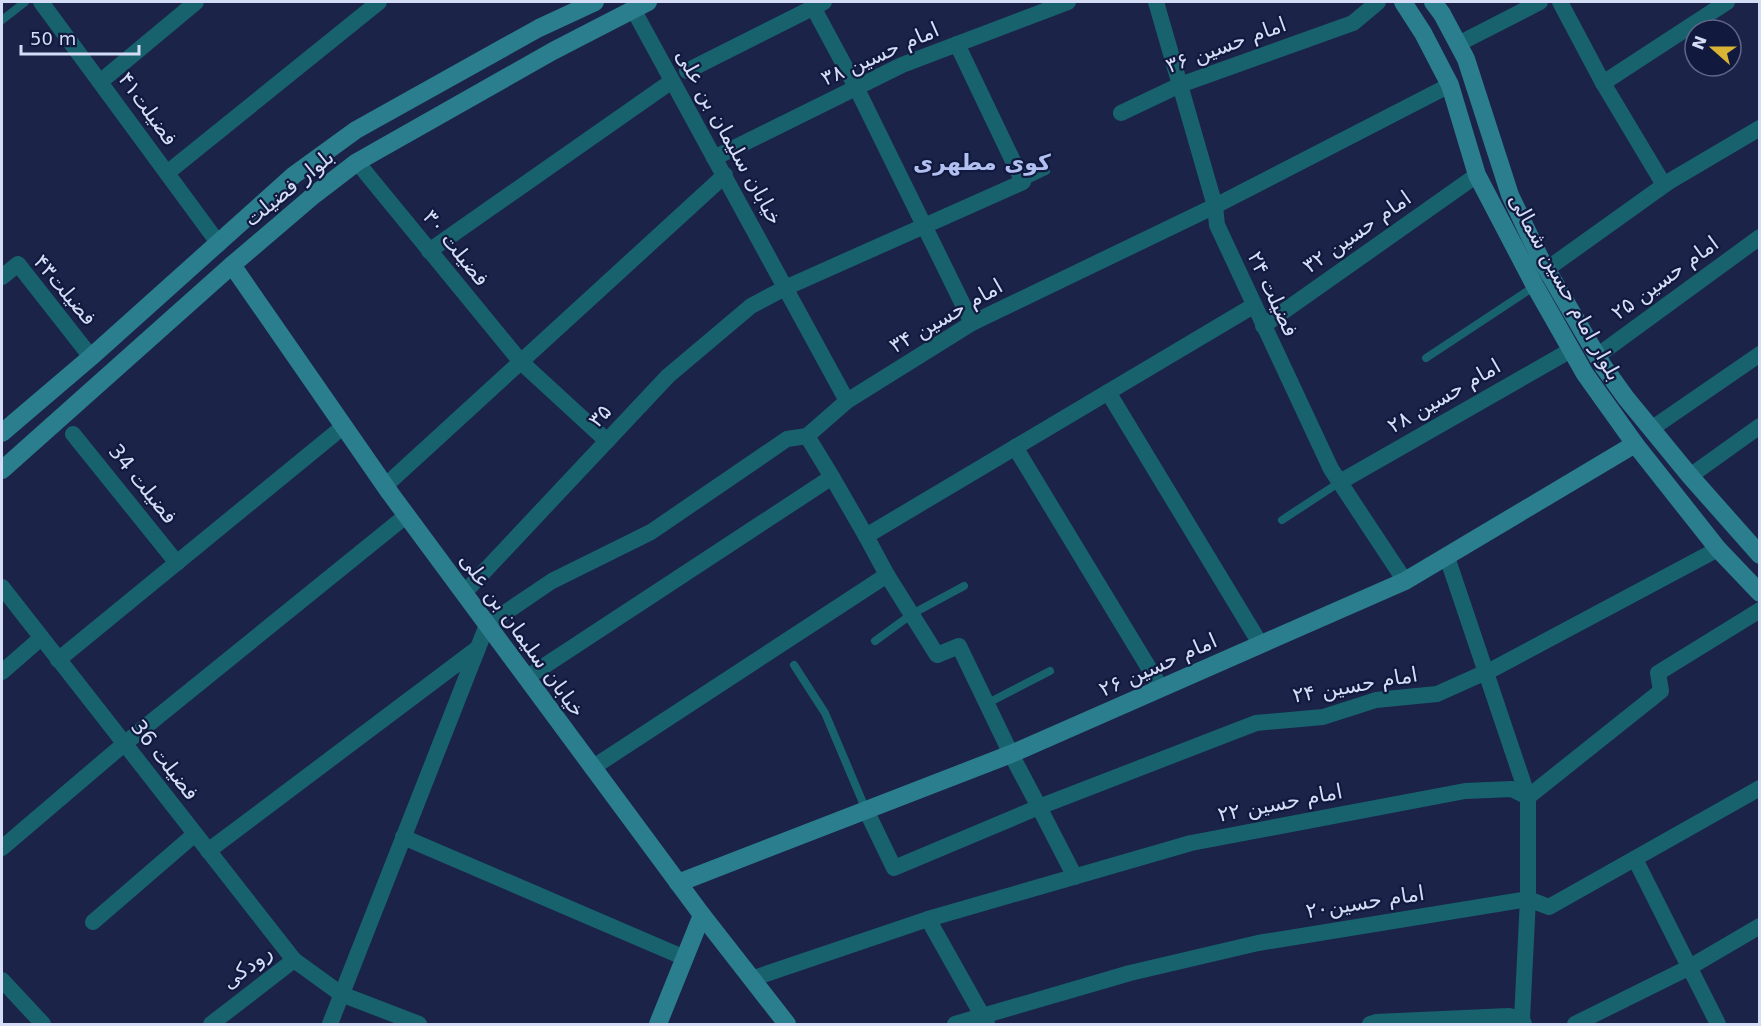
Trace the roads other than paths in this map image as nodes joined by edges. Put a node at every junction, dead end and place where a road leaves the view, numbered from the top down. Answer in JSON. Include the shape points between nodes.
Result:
{"nodes":[{"id":1,"x":25,"y":2,"type":"edge"},
{"id":2,"x":196,"y":2,"type":"edge"},
{"id":3,"x":379,"y":2,"type":"edge"},
{"id":4,"x":1068,"y":2,"type":"edge"},
{"id":5,"x":1156,"y":2,"type":"edge"},
{"id":6,"x":1378,"y":2,"type":"edge"},
{"id":7,"x":1403,"y":2,"type":"edge"},
{"id":8,"x":1433,"y":2,"type":"edge"},
{"id":9,"x":1540,"y":2,"type":"edge"},
{"id":10,"x":1560,"y":2,"type":"edge"},
{"id":11,"x":1727,"y":2,"type":"edge"},
{"id":12,"x":45,"y":3,"type":"edge"},
{"id":13,"x":586,"y":3,"type":"edge"},
{"id":14,"x":819,"y":4,"type":"edge"},
{"id":15,"x":640,"y":5,"type":"edge"},
{"id":16,"x":2,"y":20,"type":"edge"},
{"id":17,"x":957,"y":44,"type":"junction"},
{"id":18,"x":1458,"y":45,"type":"junction"},
{"id":19,"x":680,"y":76,"type":"junction"},
{"id":20,"x":100,"y":82,"type":"junction"},
{"id":21,"x":1604,"y":82,"type":"junction"},
{"id":22,"x":1180,"y":85,"type":"junction"},
{"id":23,"x":1450,"y":85,"type":"junction"},
{"id":24,"x":856,"y":87,"type":"junction"},
{"id":25,"x":394,"y":108,"type":"junction"},
{"id":26,"x":1121,"y":113,"type":"dead end"},
{"id":27,"x":1760,"y":128,"type":"edge"},
{"id":28,"x":409,"y":133,"type":"junction"},
{"id":29,"x":714,"y":158,"type":"junction"},
{"id":30,"x":357,"y":162,"type":"junction"},
{"id":31,"x":1046,"y":171,"type":"dead end"},
{"id":32,"x":167,"y":173,"type":"junction"},
{"id":33,"x":1478,"y":174,"type":"junction"},
{"id":34,"x":724,"y":176,"type":"junction"},
{"id":35,"x":1023,"y":182,"type":"junction"},
{"id":36,"x":1664,"y":184,"type":"junction"},
{"id":37,"x":1215,"y":206,"type":"junction"},
{"id":38,"x":924,"y":225,"type":"junction"},
{"id":39,"x":1758,"y":242,"type":"edge"},
{"id":40,"x":219,"y":244,"type":"junction"},
{"id":41,"x":429,"y":251,"type":"junction"},
{"id":42,"x":232,"y":265,"type":"junction"},
{"id":43,"x":1547,"y":269,"type":"junction"},
{"id":44,"x":2,"y":277,"type":"edge"},
{"id":45,"x":1535,"y":286,"type":"junction"},
{"id":46,"x":785,"y":288,"type":"junction"},
{"id":47,"x":1253,"y":306,"type":"junction"},
{"id":48,"x":972,"y":323,"type":"junction"},
{"id":49,"x":1263,"y":326,"type":"junction"},
{"id":50,"x":1570,"y":350,"type":"junction"},
{"id":51,"x":1760,"y":354,"type":"edge"},
{"id":52,"x":1597,"y":356,"type":"junction"},
{"id":53,"x":91,"y":357,"type":"junction"},
{"id":54,"x":1426,"y":358,"type":"dead end"},
{"id":55,"x":521,"y":362,"type":"junction"},
{"id":56,"x":1108,"y":392,"type":"junction"},
{"id":57,"x":847,"y":401,"type":"junction"},
{"id":58,"x":344,"y":426,"type":"junction"},
{"id":59,"x":1760,"y":426,"type":"edge"},
{"id":60,"x":1651,"y":429,"type":"junction"},
{"id":61,"x":2,"y":433,"type":"edge"},
{"id":62,"x":73,"y":434,"type":"dead end"},
{"id":63,"x":807,"y":436,"type":"junction"},
{"id":64,"x":607,"y":441,"type":"junction"},
{"id":65,"x":1635,"y":444,"type":"junction"},
{"id":66,"x":1014,"y":447,"type":"junction"},
{"id":67,"x":2,"y":470,"type":"edge"},
{"id":68,"x":1690,"y":476,"type":"junction"},
{"id":69,"x":832,"y":477,"type":"junction"},
{"id":70,"x":1340,"y":482,"type":"junction"},
{"id":71,"x":385,"y":486,"type":"junction"},
{"id":72,"x":407,"y":515,"type":"junction"},
{"id":73,"x":1282,"y":520,"type":"dead end"},
{"id":74,"x":866,"y":536,"type":"junction"},
{"id":75,"x":1718,"y":549,"type":"junction"},
{"id":76,"x":1760,"y":555,"type":"edge"},
{"id":77,"x":1447,"y":556,"type":"junction"},
{"id":78,"x":177,"y":563,"type":"junction"},
{"id":79,"x":887,"y":575,"type":"junction"},
{"id":80,"x":1405,"y":582,"type":"junction"},
{"id":81,"x":964,"y":586,"type":"dead end"},
{"id":82,"x":2,"y":587,"type":"edge"},
{"id":83,"x":1758,"y":590,"type":"edge"},
{"id":84,"x":464,"y":593,"type":"junction"},
{"id":85,"x":1760,"y":610,"type":"edge"},
{"id":86,"x":912,"y":614,"type":"junction"},
{"id":87,"x":487,"y":625,"type":"junction"},
{"id":88,"x":41,"y":638,"type":"junction"},
{"id":89,"x":875,"y":641,"type":"dead end"},
{"id":90,"x":1261,"y":645,"type":"junction"},
{"id":91,"x":480,"y":647,"type":"junction"},
{"id":92,"x":58,"y":660,"type":"junction"},
{"id":93,"x":794,"y":665,"type":"dead end"},
{"id":94,"x":1050,"y":671,"type":"dead end"},
{"id":95,"x":1487,"y":671,"type":"junction"},
{"id":96,"x":2,"y":672,"type":"edge"},
{"id":97,"x":526,"y":678,"type":"junction"},
{"id":98,"x":1161,"y":688,"type":"junction"},
{"id":99,"x":986,"y":704,"type":"junction"},
{"id":100,"x":124,"y":744,"type":"junction"},
{"id":101,"x":1011,"y":754,"type":"junction"},
{"id":102,"x":592,"y":768,"type":"junction"},
{"id":103,"x":1760,"y":788,"type":"edge"},
{"id":104,"x":1528,"y":797,"type":"junction"},
{"id":105,"x":1039,"y":807,"type":"junction"},
{"id":106,"x":866,"y":810,"type":"junction"},
{"id":107,"x":195,"y":834,"type":"junction"},
{"id":108,"x":403,"y":837,"type":"junction"},
{"id":109,"x":2,"y":848,"type":"edge"},
{"id":110,"x":208,"y":851,"type":"junction"},
{"id":111,"x":1635,"y":859,"type":"junction"},
{"id":112,"x":1075,"y":877,"type":"junction"},
{"id":113,"x":678,"y":883,"type":"junction"},
{"id":114,"x":1528,"y":898,"type":"junction"},
{"id":115,"x":702,"y":915,"type":"junction"},
{"id":116,"x":928,"y":919,"type":"junction"},
{"id":117,"x":93,"y":922,"type":"dead end"},
{"id":118,"x":1760,"y":926,"type":"edge"},
{"id":119,"x":685,"y":958,"type":"junction"},
{"id":120,"x":294,"y":960,"type":"junction"},
{"id":121,"x":1690,"y":968,"type":"junction"},
{"id":122,"x":751,"y":979,"type":"junction"},
{"id":123,"x":2,"y":980,"type":"edge"},
{"id":124,"x":341,"y":994,"type":"junction"},
{"id":125,"x":985,"y":1021,"type":"edge"},
{"id":126,"x":1523,"y":1022,"type":"edge"},
{"id":127,"x":42,"y":1024,"type":"edge"},
{"id":128,"x":211,"y":1024,"type":"edge"},
{"id":129,"x":330,"y":1024,"type":"edge"},
{"id":130,"x":419,"y":1024,"type":"edge"},
{"id":131,"x":658,"y":1024,"type":"edge"},
{"id":132,"x":787,"y":1024,"type":"edge"},
{"id":133,"x":955,"y":1024,"type":"edge"},
{"id":134,"x":1370,"y":1024,"type":"edge"},
{"id":135,"x":1575,"y":1024,"type":"edge"},
{"id":136,"x":1718,"y":1024,"type":"edge"}],
"edges":[{"from":1,"to":16,"type":"lane"},
{"from":2,"to":20,"type":"street"},
{"from":3,"to":32,"type":"street"},
{"from":4,"to":17,"type":"street","name":"امام حسین ۳۸"},
{"from":5,"to":22,"type":"street","name":"فضیلت ۲۴"},
{"from":6,"to":22,"type":"street","name":"امام حسین ۳۶","via":[[1353,23]]},
{"from":7,"to":23,"type":"street","name":"بلوار امام حسین شمالی"},
{"from":8,"to":18,"type":"street","name":"بلوار امام حسین شمالی"},
{"from":9,"to":18,"type":"street"},
{"from":10,"to":21,"type":"street"},
{"from":11,"to":21,"type":"street"},
{"from":12,"to":20,"type":"street","name":"فضیلت۴۱"},
{"from":13,"to":25,"type":"street","name":"بلوار فضیلت"},
{"from":14,"to":19,"type":"street"},
{"from":14,"to":24,"type":"street"},
{"from":15,"to":19,"type":"street","name":"خیابان سلیمان بن علی"},
{"from":15,"to":28,"type":"street","name":"بلوار فضیلت"},
{"from":17,"to":24,"type":"street","name":"امام حسین ۳۸"},
{"from":17,"to":35,"type":"street"},
{"from":18,"to":43,"type":"street","name":"بلوار امام حسین شمالی","via":[[1510,195]]},
{"from":19,"to":29,"type":"street","name":"خیابان سلیمان بن علی"},
{"from":19,"to":41,"type":"street"},
{"from":20,"to":32,"type":"street","name":"فضیلت۴۱"},
{"from":21,"to":36,"type":"street"},
{"from":22,"to":26,"type":"street","name":"امام حسین ۳۶"},
{"from":22,"to":37,"type":"street","name":"فضیلت ۲۴"},
{"from":23,"to":33,"type":"street","name":"بلوار امام حسین شمالی"},
{"from":23,"to":37,"type":"street","name":"امام حسین ۳۴"},
{"from":24,"to":29,"type":"street","name":"امام حسین ۳۸"},
{"from":24,"to":38,"type":"street"},
{"from":25,"to":28,"type":"street"},
{"from":25,"to":40,"type":"street","name":"بلوار فضیلت","via":[[294,175]]},
{"from":27,"to":36,"type":"street"},
{"from":28,"to":30,"type":"street","name":"بلوار فضیلت"},
{"from":29,"to":34,"type":"street","name":"خیابان سلیمان بن علی"},
{"from":30,"to":41,"type":"street","name":"فضیلت ۳۰"},
{"from":30,"to":42,"type":"street","name":"بلوار فضیلت"},
{"from":31,"to":35,"type":"lane"},
{"from":32,"to":40,"type":"street","name":"فضیلت۴۱"},
{"from":33,"to":45,"type":"street","name":"بلوار امام حسین شمالی"},
{"from":33,"to":49,"type":"street","name":"امام حسین ۳۲"},
{"from":34,"to":46,"type":"street","name":"خیابان سلیمان بن علی"},
{"from":34,"to":55,"type":"street"},
{"from":35,"to":38,"type":"street","name":"۳۵"},
{"from":36,"to":43,"type":"street"},
{"from":37,"to":47,"type":"street","name":"فضیلت ۲۴","via":[[1217,225]]},
{"from":37,"to":48,"type":"street","name":"امام حسین ۳۴"},
{"from":38,"to":46,"type":"street","name":"۳۵"},
{"from":38,"to":48,"type":"street"},
{"from":39,"to":52,"type":"street","name":"امام حسین ۲۵"},
{"from":40,"to":53,"type":"street","name":"بلوار فضیلت"},
{"from":41,"to":55,"type":"street","name":"فضیلت ۳۰"},
{"from":42,"to":58,"type":"street","name":"خیابان سلیمان بن علی"},
{"from":42,"to":67,"type":"street","name":"بلوار فضیلت"},
{"from":43,"to":52,"type":"street","name":"بلوار امام حسین شمالی"},
{"from":44,"to":53,"type":"street","name":"فضیلت۴۳","via":[[18,264]]},
{"from":45,"to":50,"type":"street","name":"بلوار امام حسین شمالی"},
{"from":45,"to":54,"type":"lane"},
{"from":46,"to":57,"type":"street","name":"خیابان سلیمان بن علی"},
{"from":46,"to":64,"type":"street","name":"۳۵","via":[[751,306],[668,376]]},
{"from":47,"to":49,"type":"street","name":"فضیلت ۲۴"},
{"from":47,"to":56,"type":"street"},
{"from":48,"to":57,"type":"street","name":"امام حسین ۳۴"},
{"from":49,"to":70,"type":"street","name":"فضیلت ۲۴"},
{"from":50,"to":65,"type":"street","name":"بلوار امام حسین شمالی"},
{"from":50,"to":70,"type":"street","name":"امام حسین ۲۸"},
{"from":51,"to":60,"type":"street"},
{"from":52,"to":60,"type":"street","name":"بلوار امام حسین شمالی"},
{"from":53,"to":61,"type":"street","name":"بلوار فضیلت"},
{"from":55,"to":64,"type":"street","name":"فضیلت ۳۰"},
{"from":55,"to":71,"type":"street"},
{"from":56,"to":66,"type":"street"},
{"from":56,"to":90,"type":"street"},
{"from":57,"to":63,"type":"street","name":"امام حسین ۳۴"},
{"from":58,"to":71,"type":"street","name":"خیابان سلیمان بن علی"},
{"from":58,"to":78,"type":"street"},
{"from":59,"to":68,"type":"street"},
{"from":60,"to":68,"type":"street","name":"بلوار امام حسین شمالی"},
{"from":62,"to":78,"type":"street","name":"فضیلت 34"},
{"from":63,"to":69,"type":"street"},
{"from":63,"to":87,"type":"street","name":"امام حسین ۳۴","via":[[787,439],[651,532],[552,581]]},
{"from":64,"to":84,"type":"street","name":"۳۵"},
{"from":65,"to":75,"type":"street","name":"بلوار امام حسین شمالی"},
{"from":65,"to":77,"type":"street","name":"امام حسین ۲۶"},
{"from":66,"to":74,"type":"street"},
{"from":66,"to":98,"type":"street"},
{"from":68,"to":76,"type":"street","name":"بلوار امام حسین شمالی"},
{"from":69,"to":74,"type":"street"},
{"from":69,"to":97,"type":"street"},
{"from":70,"to":73,"type":"lane"},
{"from":70,"to":80,"type":"street","name":"فضیلت ۲۴"},
{"from":71,"to":72,"type":"street","name":"خیابان سلیمان بن علی"},
{"from":72,"to":84,"type":"street","name":"خیابان سلیمان بن علی"},
{"from":72,"to":100,"type":"street"},
{"from":74,"to":79,"type":"street"},
{"from":75,"to":83,"type":"street","name":"بلوار امام حسین شمالی"},
{"from":75,"to":95,"type":"street","name":"امام حسین ۲۴"},
{"from":77,"to":80,"type":"street","name":"امام حسین ۲۶"},
{"from":77,"to":95,"type":"street"},
{"from":78,"to":92,"type":"street"},
{"from":79,"to":86,"type":"street"},
{"from":79,"to":102,"type":"street"},
{"from":80,"to":90,"type":"street","name":"امام حسین ۲۶"},
{"from":81,"to":86,"type":"lane"},
{"from":82,"to":88,"type":"street","name":"فضیلت 36"},
{"from":84,"to":87,"type":"street","name":"خیابان سلیمان بن علی"},
{"from":85,"to":104,"type":"street","via":[[1658,674],[1661,691]]},
{"from":86,"to":89,"type":"lane"},
{"from":86,"to":99,"type":"street","via":[[937,656],[959,646]]},
{"from":87,"to":91,"type":"street"},
{"from":87,"to":97,"type":"street","name":"خیابان سلیمان بن علی"},
{"from":88,"to":92,"type":"street","name":"فضیلت 36"},
{"from":88,"to":96,"type":"street"},
{"from":90,"to":98,"type":"street","name":"امام حسین ۲۶"},
{"from":91,"to":108,"type":"street"},
{"from":91,"to":110,"type":"street"},
{"from":92,"to":100,"type":"street","name":"فضیلت 36"},
{"from":93,"to":106,"type":"lane","via":[[825,714]]},
{"from":94,"to":99,"type":"lane"},
{"from":95,"to":104,"type":"street"},
{"from":95,"to":105,"type":"street","name":"امام حسین ۲۴","via":[[1437,694],[1376,700],[1323,717],[1256,723]]},
{"from":97,"to":102,"type":"street","name":"خیابان سلیمان بن علی"},
{"from":98,"to":101,"type":"street","name":"امام حسین ۲۶"},
{"from":99,"to":101,"type":"street"},
{"from":100,"to":107,"type":"street","name":"فضیلت 36"},
{"from":100,"to":109,"type":"street"},
{"from":101,"to":105,"type":"street"},
{"from":101,"to":106,"type":"street","name":"امام حسین ۲۶"},
{"from":102,"to":113,"type":"street","name":"خیابان سلیمان بن علی"},
{"from":103,"to":111,"type":"street","name":"امام حسین۲۰"},
{"from":104,"to":112,"type":"street","name":"امام حسین ۲۲","via":[[1512,789],[1465,791],[1191,843]]},
{"from":104,"to":114,"type":"street"},
{"from":105,"to":106,"type":"street","name":"امام حسین ۲۴","via":[[894,868]]},
{"from":105,"to":112,"type":"street"},
{"from":106,"to":113,"type":"street","name":"امام حسین ۲۶"},
{"from":107,"to":110,"type":"street","name":"فضیلت 36"},
{"from":107,"to":117,"type":"street"},
{"from":108,"to":119,"type":"street"},
{"from":108,"to":124,"type":"street"},
{"from":110,"to":120,"type":"street","name":"فضیلت 36"},
{"from":111,"to":114,"type":"street","name":"امام حسین۲۰","via":[[1549,907]]},
{"from":111,"to":121,"type":"street"},
{"from":112,"to":116,"type":"street","name":"امام حسین ۲۲"},
{"from":113,"to":115,"type":"street","name":"خیابان سلیمان بن علی"},
{"from":114,"to":125,"type":"street","name":"امام حسین۲۰","via":[[1258,943],[1130,973]]},
{"from":114,"to":126,"type":"street"},
{"from":115,"to":119,"type":"street"},
{"from":115,"to":122,"type":"street","name":"خیابان سلیمان بن علی"},
{"from":116,"to":122,"type":"street","name":"امام حسین ۲۲"},
{"from":116,"to":125,"type":"street"},
{"from":118,"to":121,"type":"street"},
{"from":119,"to":131,"type":"street"},
{"from":120,"to":124,"type":"street","name":"رودکی"},
{"from":120,"to":128,"type":"street","name":"رودکی"},
{"from":121,"to":135,"type":"street"},
{"from":121,"to":136,"type":"street"},
{"from":122,"to":132,"type":"street","name":"خیابان سلیمان بن علی"},
{"from":123,"to":127,"type":"street"},
{"from":124,"to":129,"type":"street"},
{"from":124,"to":130,"type":"street","name":"رودکی"},
{"from":125,"to":133,"type":"street","name":"امام حسین۲۰"},
{"from":126,"to":134,"type":"street","via":[[1509,1016]]}]}
